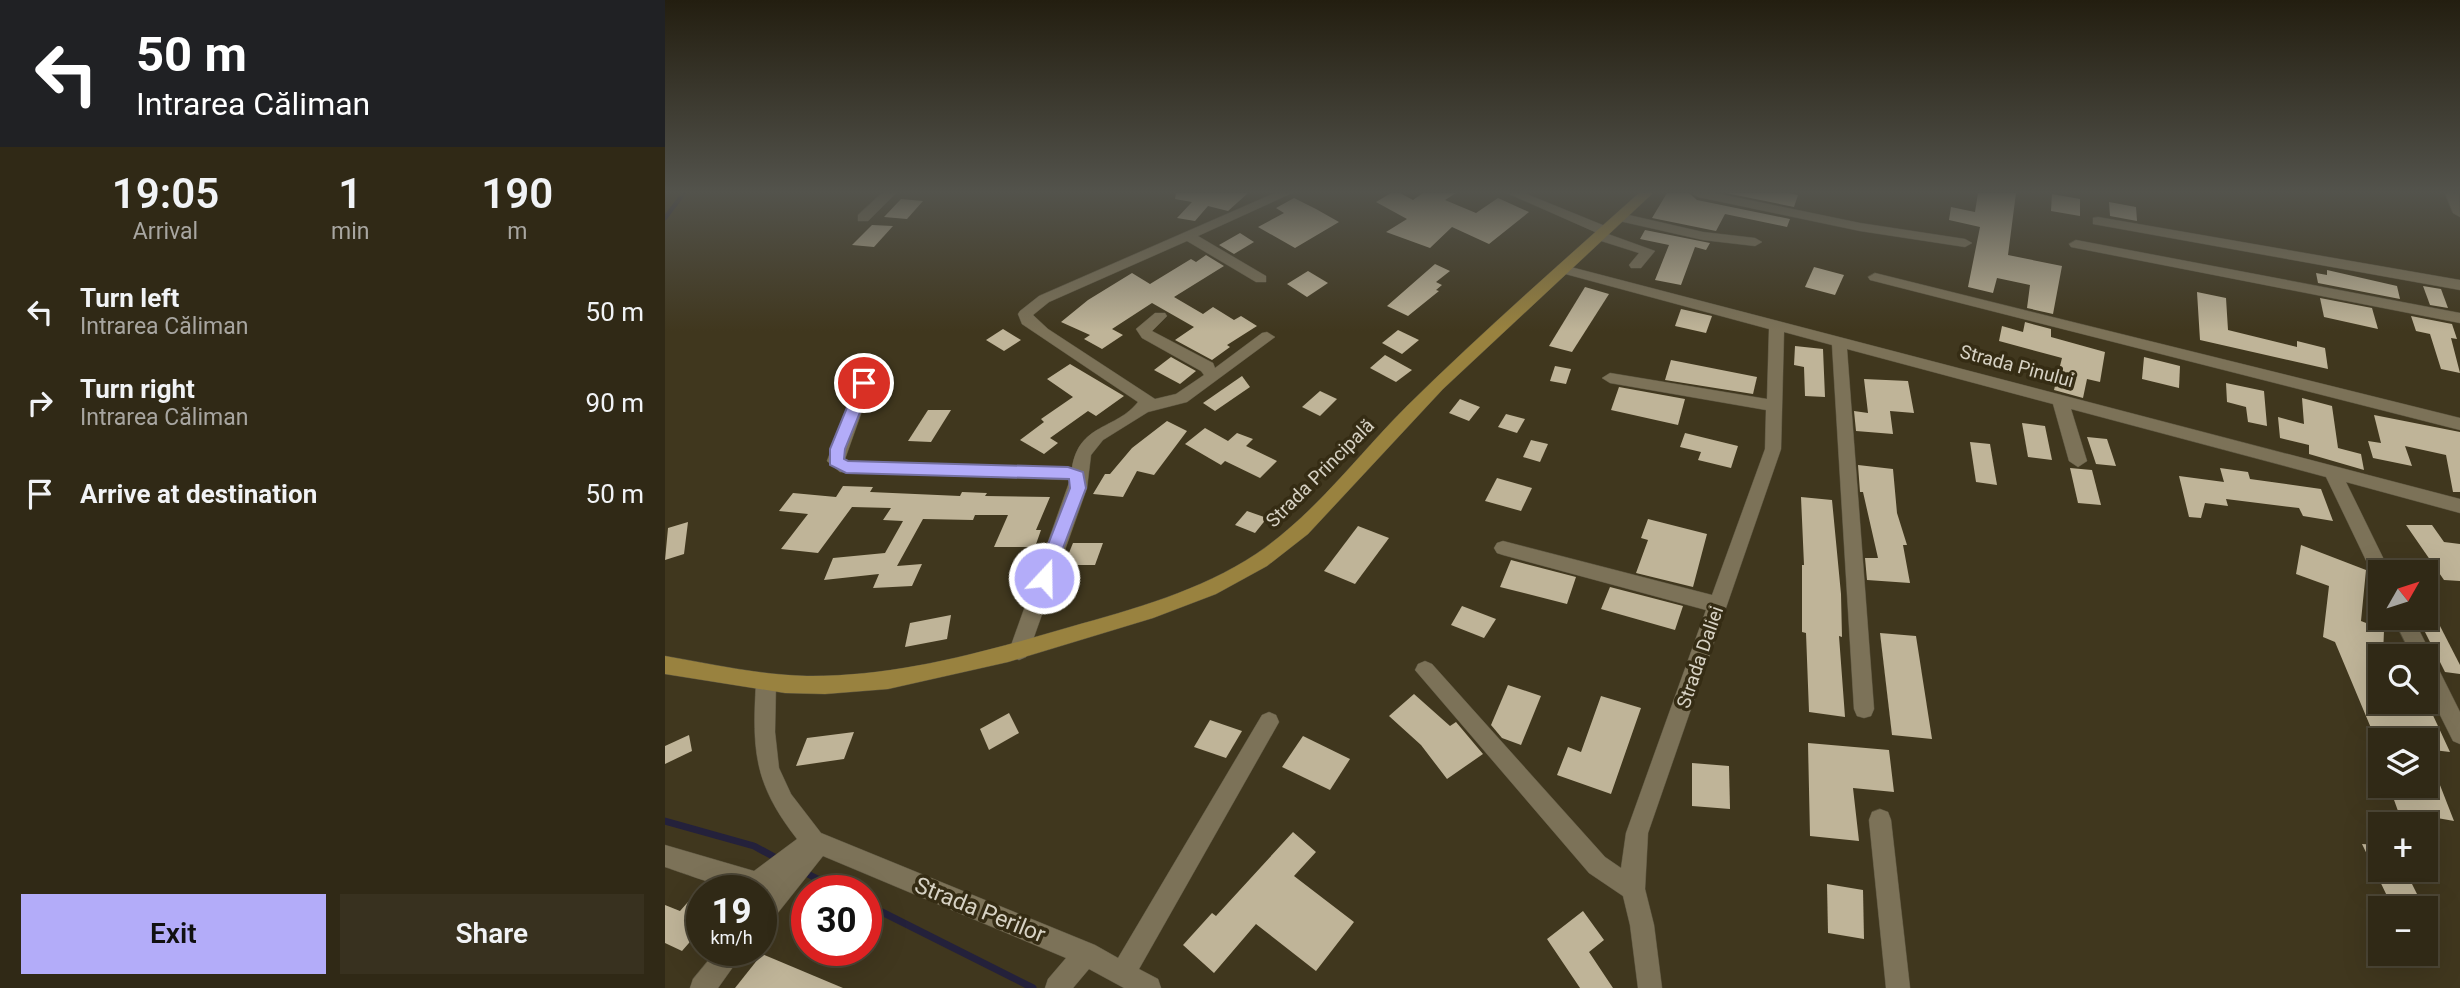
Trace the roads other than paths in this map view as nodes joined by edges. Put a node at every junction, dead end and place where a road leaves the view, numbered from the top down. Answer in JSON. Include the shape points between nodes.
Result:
{"nodes":[{"id":1,"x":1181,"y":239,"type":"edge"},
{"id":2,"x":1193,"y":239,"type":"edge"},
{"id":3,"x":1596,"y":239,"type":"edge"},
{"id":4,"x":1616,"y":239,"type":"edge"},
{"id":5,"x":1730,"y":239,"type":"edge"},
{"id":6,"x":1939,"y":239,"type":"edge"},
{"id":7,"x":2200,"y":239,"type":"edge"},
{"id":8,"x":1755,"y":242,"type":"dead end"},
{"id":9,"x":1965,"y":243,"type":"dead end"},
{"id":10,"x":2076,"y":244,"type":"dead end"},
{"id":11,"x":1636,"y":265,"type":"dead end"},
{"id":12,"x":1563,"y":269,"type":"junction"},
{"id":13,"x":1875,"y":278,"type":"dead end"},
{"id":14,"x":1261,"y":279,"type":"dead end"},
{"id":15,"x":2460,"y":285,"type":"edge"},
{"id":16,"x":1160,"y":316,"type":"dead end"},
{"id":17,"x":2460,"y":318,"type":"edge"},
{"id":18,"x":1777,"y":326,"type":"junction"},
{"id":19,"x":1267,"y":337,"type":"dead end"},
{"id":20,"x":1839,"y":341,"type":"junction"},
{"id":21,"x":1213,"y":377,"type":"junction"},
{"id":22,"x":1610,"y":378,"type":"dead end"},
{"id":23,"x":864,"y":383,"type":"dead end"},
{"id":24,"x":2060,"y":400,"type":"junction"},
{"id":25,"x":1775,"y":406,"type":"junction"},
{"id":26,"x":1145,"y":407,"type":"junction"},
{"id":27,"x":2460,"y":424,"type":"edge"},
{"id":28,"x":2078,"y":461,"type":"dead end"},
{"id":29,"x":2332,"y":472,"type":"junction"},
{"id":30,"x":1077,"y":476,"type":"junction"},
{"id":31,"x":2460,"y":506,"type":"edge"},
{"id":32,"x":1503,"y":548,"type":"dead end"},
{"id":33,"x":2375,"y":560,"type":"edge"},
{"id":34,"x":1718,"y":605,"type":"junction"},
{"id":35,"x":1019,"y":651,"type":"junction"},
{"id":36,"x":665,"y":665,"type":"edge"},
{"id":37,"x":1425,"y":670,"type":"dead end"},
{"id":38,"x":766,"y":682,"type":"junction"},
{"id":39,"x":2438,"y":689,"type":"edge"},
{"id":40,"x":1864,"y":709,"type":"dead end"},
{"id":41,"x":1269,"y":722,"type":"dead end"},
{"id":42,"x":2460,"y":734,"type":"edge"},
{"id":43,"x":1880,"y":820,"type":"dead end"},
{"id":44,"x":816,"y":843,"type":"junction"},
{"id":45,"x":665,"y":856,"type":"edge"},
{"id":46,"x":1633,"y":889,"type":"junction"},
{"id":47,"x":777,"y":895,"type":"edge"},
{"id":48,"x":1086,"y":954,"type":"junction"},
{"id":49,"x":720,"y":966,"type":"edge"},
{"id":50,"x":1124,"y":972,"type":"junction"},
{"id":51,"x":702,"y":988,"type":"edge"},
{"id":52,"x":1057,"y":988,"type":"edge"},
{"id":53,"x":1149,"y":988,"type":"edge"},
{"id":54,"x":1650,"y":988,"type":"edge"},
{"id":55,"x":1898,"y":988,"type":"edge"}],
"edges":[{"from":1,"to":26,"type":"street","via":[[1044,299],[1025,314],[1043,333],[1144,396],[1148,401]]},
{"from":2,"to":14,"type":"street"},
{"from":3,"to":12,"type":"main road","name":"Strada Principală"},
{"from":4,"to":11,"type":"street","via":[[1648,251]]},
{"from":5,"to":8,"type":"street"},
{"from":6,"to":9,"type":"street"},
{"from":7,"to":15,"type":"street"},
{"from":10,"to":17,"type":"street"},
{"from":12,"to":18,"type":"street","name":"Strada Pinului"},
{"from":12,"to":35,"type":"main road","name":"Strada Principală","via":[[1410,414],[1309,522],[1274,551],[1179,601]]},
{"from":13,"to":27,"type":"street"},
{"from":16,"to":21,"type":"street","via":[[1144,329],[1147,334],[1207,367]]},
{"from":18,"to":20,"type":"street","name":"Strada Pinului"},
{"from":18,"to":25,"type":"street","name":"Strada Daliei"},
{"from":19,"to":21,"type":"street"},
{"from":20,"to":24,"type":"street","name":"Strada Pinului"},
{"from":20,"to":40,"type":"street"},
{"from":21,"to":26,"type":"street","via":[[1181,398]]},
{"from":22,"to":25,"type":"street"},
{"from":23,"to":30,"type":"street","via":[[837,449],[836,461],[846,467]]},
{"from":24,"to":28,"type":"street"},
{"from":24,"to":29,"type":"street","name":"Strada Pinului"},
{"from":25,"to":34,"type":"street","name":"Strada Daliei","via":[[1773,449]]},
{"from":26,"to":30,"type":"street","via":[[1097,436],[1083,454]]},
{"from":29,"to":31,"type":"street","name":"Strada Pinului"},
{"from":29,"to":33,"type":"street"},
{"from":30,"to":35,"type":"street","via":[[1078,488]]},
{"from":32,"to":34,"type":"street"},
{"from":34,"to":46,"type":"street","name":"Strada Daliei","via":[[1637,833]]},
{"from":35,"to":38,"type":"main road","name":"Strada Principală","via":[[886,681]]},
{"from":36,"to":38,"type":"main road","name":"Strada Principală"},
{"from":37,"to":46,"type":"street","via":[[1597,865]]},
{"from":38,"to":44,"type":"street","name":"Strada Perilor","via":[[763,747],[770,777],[783,805]]},
{"from":39,"to":42,"type":"street"},
{"from":41,"to":50,"type":"street"},
{"from":43,"to":55,"type":"street"},
{"from":44,"to":45,"type":"street","via":[[756,883]]},
{"from":44,"to":47,"type":"street"},
{"from":44,"to":48,"type":"street","name":"Strada Perilor"},
{"from":46,"to":54,"type":"street","name":"Strada Daliei"},
{"from":48,"to":50,"type":"street","name":"Strada Perilor"},
{"from":48,"to":52,"type":"street"},
{"from":49,"to":51,"type":"street"},
{"from":50,"to":53,"type":"street","name":"Strada Perilor"}]}
